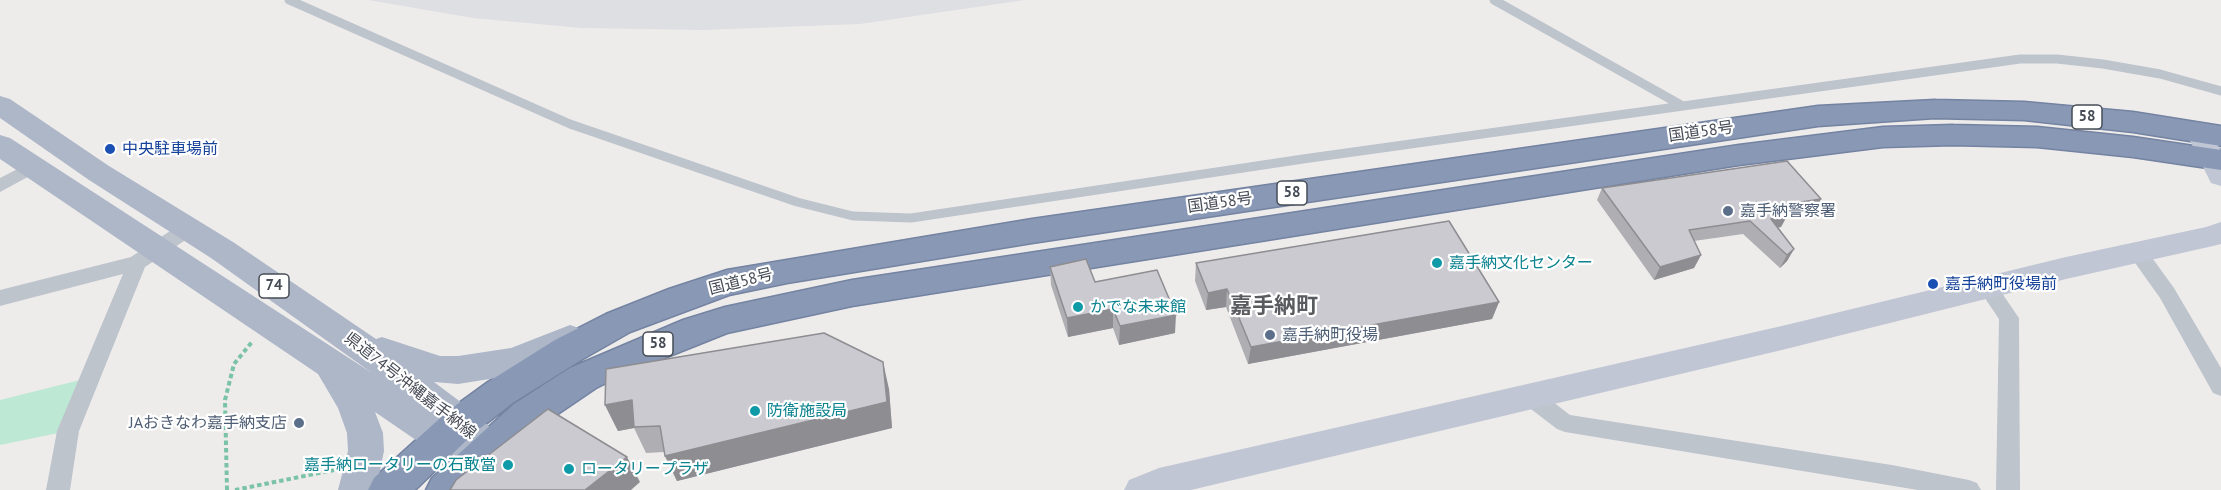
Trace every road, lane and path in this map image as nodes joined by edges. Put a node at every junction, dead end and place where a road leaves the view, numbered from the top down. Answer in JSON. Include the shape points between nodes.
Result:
{"nodes":[{"id":1,"x":290,"y":0,"type":"edge"},
{"id":2,"x":1494,"y":0,"type":"edge"},
{"id":3,"x":2221,"y":91,"type":"edge"},
{"id":4,"x":0,"y":105,"type":"edge"},
{"id":5,"x":1682,"y":106,"type":"junction"},
{"id":6,"x":0,"y":145,"type":"edge"},
{"id":7,"x":2214,"y":152,"type":"edge"},
{"id":8,"x":32,"y":168,"type":"junction"},
{"id":9,"x":0,"y":186,"type":"edge"},
{"id":10,"x":189,"y":228,"type":"junction"},
{"id":11,"x":2221,"y":232,"type":"edge"},
{"id":12,"x":2138,"y":253,"type":"junction"},
{"id":13,"x":147,"y":256,"type":"junction"},
{"id":14,"x":1988,"y":288,"type":"junction"},
{"id":15,"x":0,"y":298,"type":"edge"},
{"id":16,"x":267,"y":323,"type":"junction"},
{"id":17,"x":618,"y":323,"type":"junction"},
{"id":18,"x":345,"y":356,"type":"junction"},
{"id":19,"x":2220,"y":385,"type":"edge"},
{"id":20,"x":1531,"y":397,"type":"junction"},
{"id":21,"x":464,"y":436,"type":"junction"},
{"id":22,"x":346,"y":480,"type":"edge"},
{"id":23,"x":58,"y":490,"type":"edge"},
{"id":24,"x":226,"y":490,"type":"edge"},
{"id":25,"x":235,"y":490,"type":"edge"},
{"id":26,"x":388,"y":490,"type":"edge"},
{"id":27,"x":446,"y":490,"type":"edge"},
{"id":28,"x":1141,"y":490,"type":"edge"},
{"id":29,"x":1969,"y":490,"type":"edge"},
{"id":30,"x":2008,"y":490,"type":"edge"}],
"edges":[{"from":1,"to":5,"type":"lane","via":[[570,124],[796,202],[853,216],[911,218]]},
{"from":2,"to":5,"type":"lane"},
{"from":3,"to":5,"type":"lane","via":[[2103,64],[2020,58]]},
{"from":4,"to":10,"type":"main road","name":"県道74号沖縄嘉手納線","number":"74"},
{"from":6,"to":8,"type":"main road","name":"県道74号沖縄嘉手納線","number":"74"},
{"from":7,"to":17,"type":"highway","name":"国道58号","number":"58","via":[[2120,120],[1975,109],[1857,112],[1790,119],[796,269],[727,283]]},
{"from":7,"to":21,"type":"highway","name":"国道58号","number":"58","via":[[2037,137],[1883,137],[1739,155],[852,293],[725,320],[642,350],[583,378],[527,415]]},
{"from":8,"to":9,"type":"street"},
{"from":8,"to":13,"type":"main road","name":"県道74号沖縄嘉手納線","number":"74"},
{"from":10,"to":13,"type":"street"},
{"from":10,"to":18,"type":"main road","name":"県道74号沖縄嘉手納線","number":"74"},
{"from":11,"to":12,"type":"street"},
{"from":12,"to":14,"type":"street"},
{"from":12,"to":19,"type":"street","via":[[2167,293]]},
{"from":13,"to":15,"type":"street"},
{"from":13,"to":16,"type":"main road","name":"県道74号沖縄嘉手納線","number":"74"},
{"from":13,"to":23,"type":"street","via":[[68,431]]},
{"from":14,"to":20,"type":"street"},
{"from":14,"to":30,"type":"street","via":[[2009,318]]},
{"from":16,"to":18,"type":"main road","name":"県道74号沖縄嘉手納線","number":"74"},
{"from":16,"to":24,"type":"path","via":[[234,364],[225,400]]},
{"from":17,"to":18,"type":"main road","via":[[590,329],[522,358],[476,369],[439,370],[388,351]]},
{"from":17,"to":21,"type":"highway","name":"国道58号","number":"58","via":[[530,373]]},
{"from":18,"to":21,"type":"main road","name":"県道74号沖縄嘉手納線","number":"74"},
{"from":18,"to":22,"type":"main road","via":[[354,404],[365,433],[366,452]]},
{"from":20,"to":28,"type":"street"},
{"from":20,"to":29,"type":"street","via":[[1565,423]]},
{"from":21,"to":26,"type":"highway","name":"国道58号","number":"58"},
{"from":21,"to":27,"type":"highway","name":"国道58号","number":"58"},
{"from":22,"to":25,"type":"path"}]}
